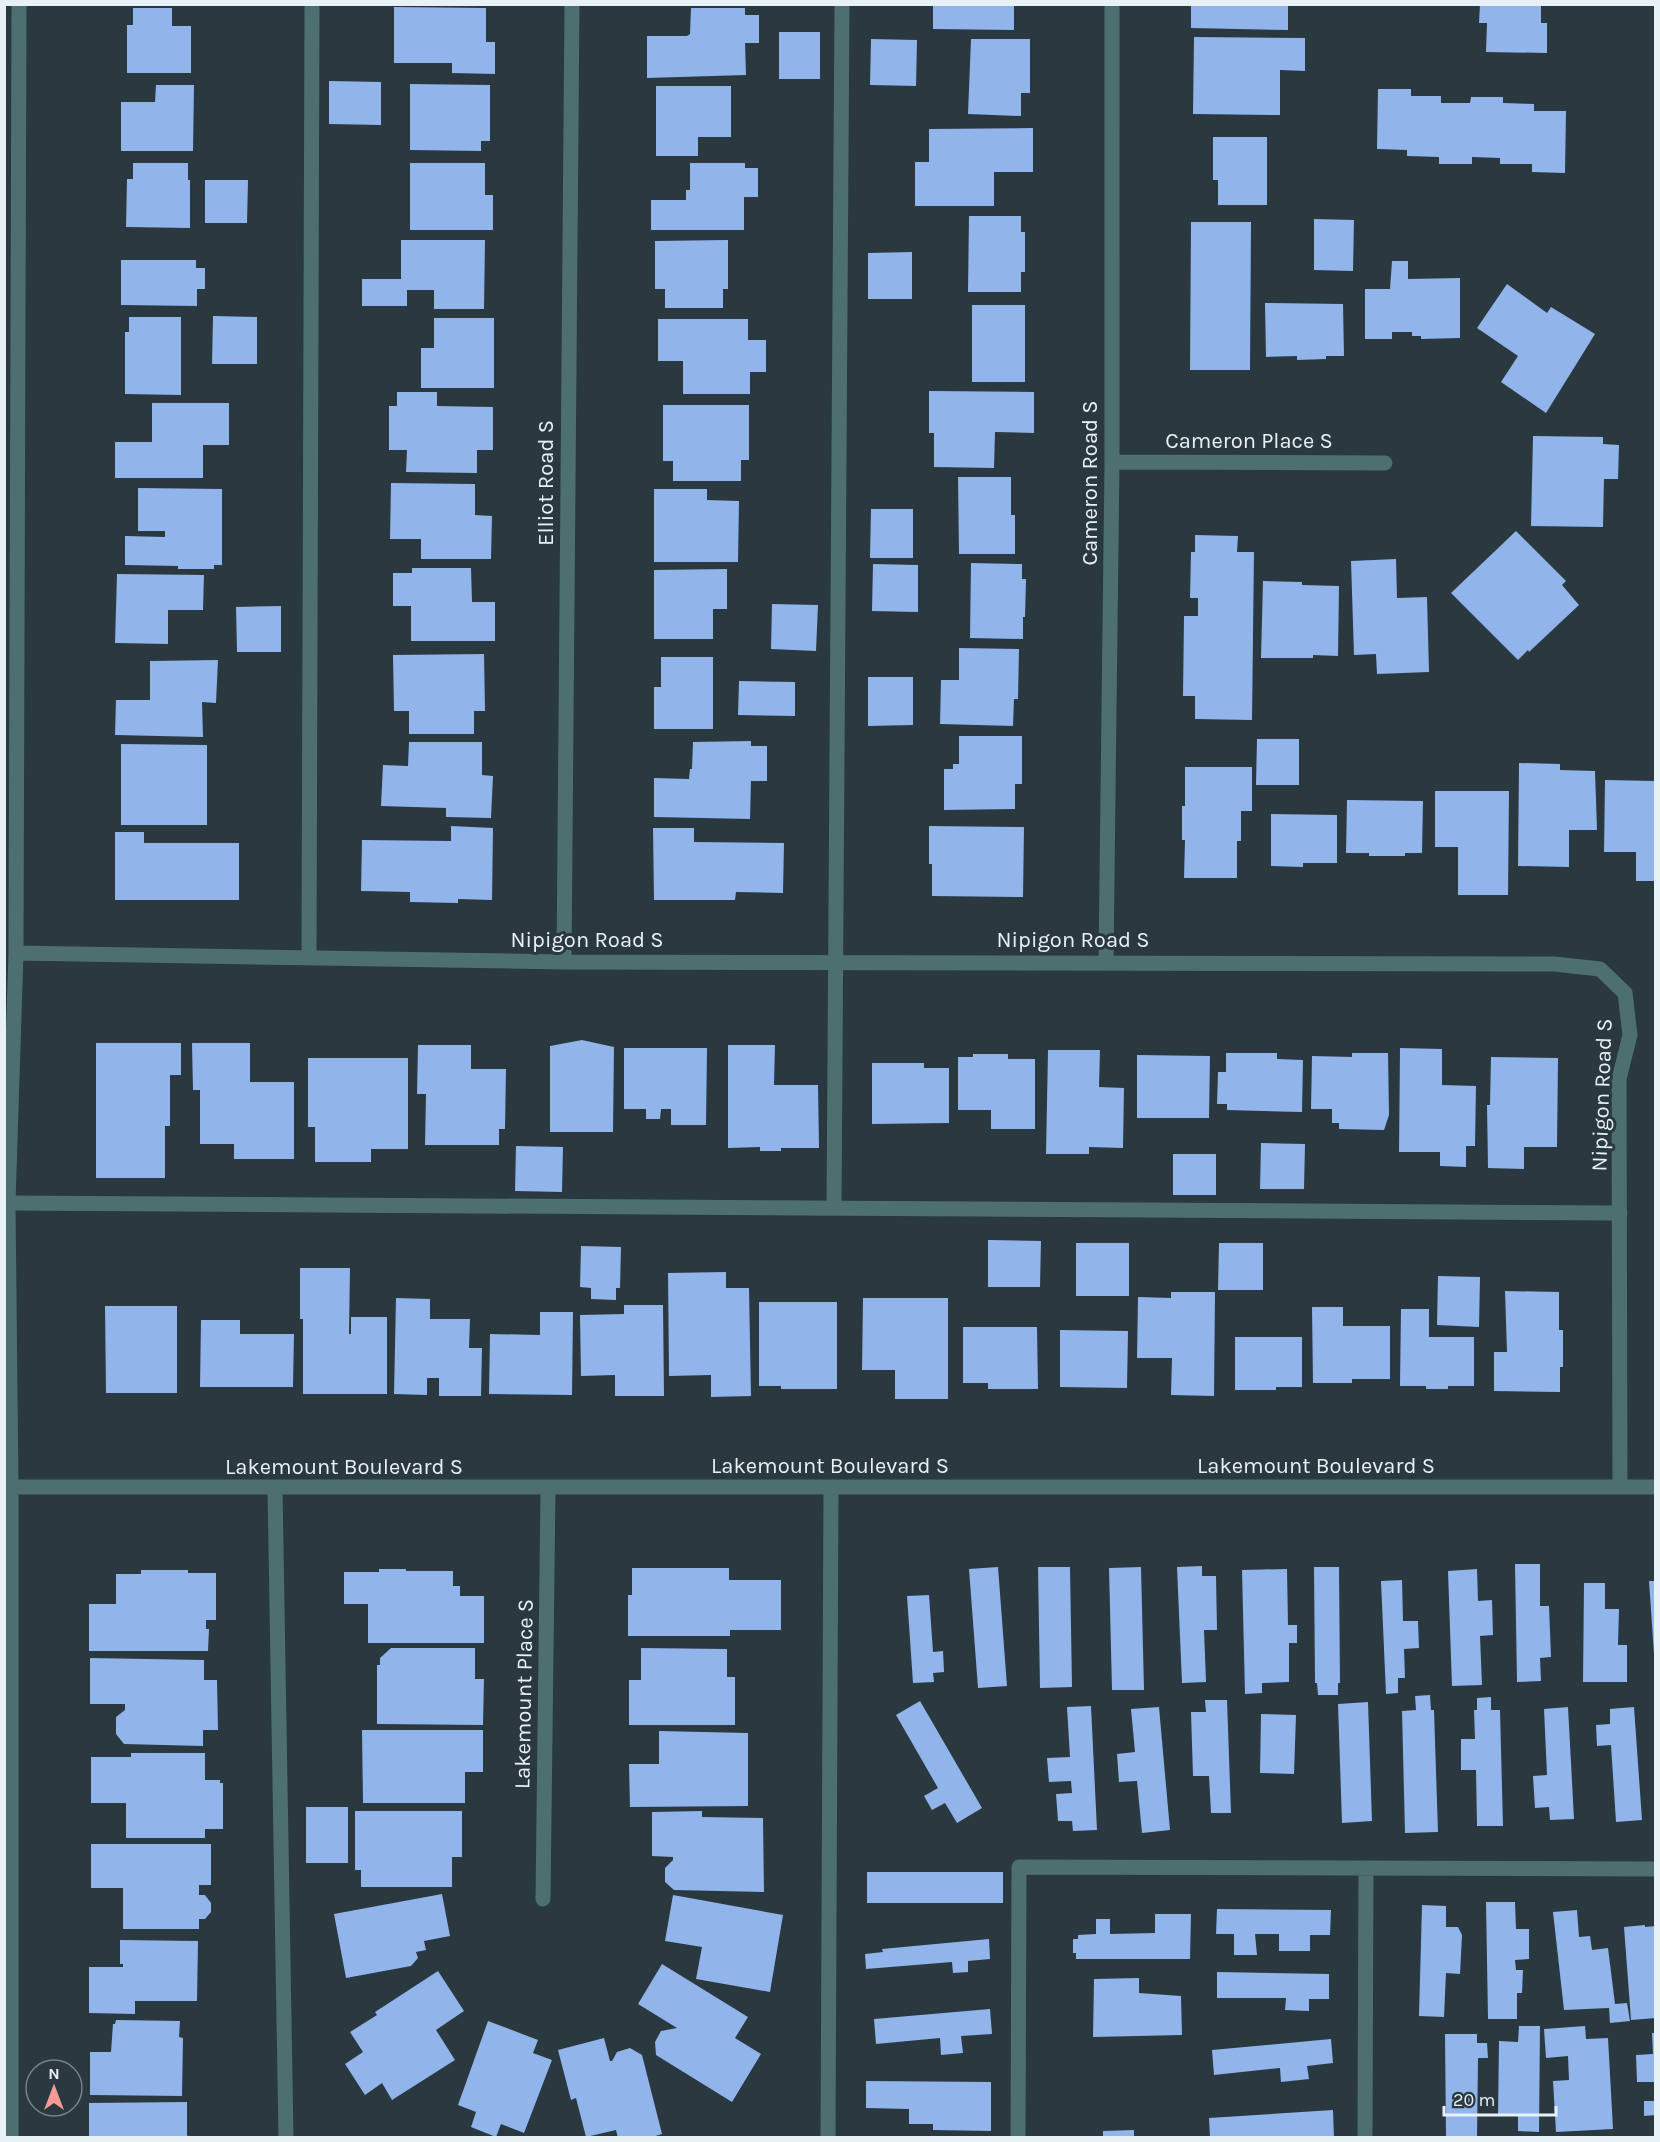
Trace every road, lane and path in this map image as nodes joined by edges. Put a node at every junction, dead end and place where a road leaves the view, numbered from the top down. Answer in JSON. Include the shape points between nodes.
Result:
{"nodes":[{"id":1,"x":20,"y":4,"type":"edge"},
{"id":2,"x":312,"y":4,"type":"edge"},
{"id":3,"x":572,"y":4,"type":"edge"},
{"id":4,"x":842,"y":4,"type":"edge"},
{"id":5,"x":1112,"y":4,"type":"edge"},
{"id":6,"x":1113,"y":462,"type":"junction"},
{"id":7,"x":1385,"y":464,"type":"dead end"},
{"id":8,"x":16,"y":953,"type":"junction"},
{"id":9,"x":309,"y":957,"type":"junction"},
{"id":10,"x":564,"y":962,"type":"junction"},
{"id":11,"x":836,"y":962,"type":"junction"},
{"id":12,"x":1106,"y":962,"type":"junction"},
{"id":13,"x":6,"y":1203,"type":"edge"},
{"id":14,"x":834,"y":1208,"type":"junction"},
{"id":15,"x":1620,"y":1213,"type":"junction"},
{"id":16,"x":8,"y":1487,"type":"edge"},
{"id":17,"x":1620,"y":1487,"type":"junction"},
{"id":18,"x":1656,"y":1487,"type":"edge"},
{"id":19,"x":275,"y":1488,"type":"junction"},
{"id":20,"x":548,"y":1488,"type":"junction"},
{"id":21,"x":831,"y":1488,"type":"junction"},
{"id":22,"x":1366,"y":1868,"type":"junction"},
{"id":23,"x":1656,"y":1869,"type":"edge"},
{"id":24,"x":543,"y":1899,"type":"dead end"},
{"id":25,"x":11,"y":2138,"type":"edge"},
{"id":26,"x":286,"y":2138,"type":"edge"},
{"id":27,"x":828,"y":2138,"type":"edge"},
{"id":28,"x":1018,"y":2138,"type":"edge"},
{"id":29,"x":1365,"y":2138,"type":"edge"}],
"edges":[{"from":1,"to":8,"type":"street"},
{"from":2,"to":9,"type":"street"},
{"from":3,"to":10,"type":"street","name":"Elliot Road S"},
{"from":4,"to":11,"type":"street"},
{"from":5,"to":6,"type":"street","name":"Cameron Road S"},
{"from":6,"to":7,"type":"street","name":"Cameron Place S"},
{"from":6,"to":12,"type":"street","name":"Cameron Road S"},
{"from":8,"to":9,"type":"street","name":"Nipigon Road S"},
{"from":8,"to":13,"type":"street"},
{"from":9,"to":10,"type":"street","name":"Nipigon Road S"},
{"from":10,"to":11,"type":"street","name":"Nipigon Road S"},
{"from":11,"to":12,"type":"street","name":"Nipigon Road S"},
{"from":11,"to":14,"type":"street"},
{"from":12,"to":15,"type":"street","name":"Nipigon Road S","via":[[1554,964],[1600,969],[1625,993],[1629,1035],[1619,1079]]},
{"from":13,"to":14,"type":"street"},
{"from":13,"to":16,"type":"street"},
{"from":14,"to":15,"type":"street"},
{"from":15,"to":17,"type":"street","name":"Nipigon Road S"},
{"from":16,"to":19,"type":"street","name":"Lakemount Boulevard S"},
{"from":16,"to":25,"type":"street"},
{"from":17,"to":18,"type":"street","name":"Lakemount Boulevard S"},
{"from":17,"to":21,"type":"street","name":"Lakemount Boulevard S"},
{"from":19,"to":20,"type":"street","name":"Lakemount Boulevard S"},
{"from":19,"to":26,"type":"street"},
{"from":20,"to":21,"type":"street","name":"Lakemount Boulevard S"},
{"from":20,"to":24,"type":"street","name":"Lakemount Place S"},
{"from":21,"to":27,"type":"street"},
{"from":22,"to":23,"type":"street"},
{"from":22,"to":28,"type":"street","via":[[1018,1866]]},
{"from":22,"to":29,"type":"street"}]}
